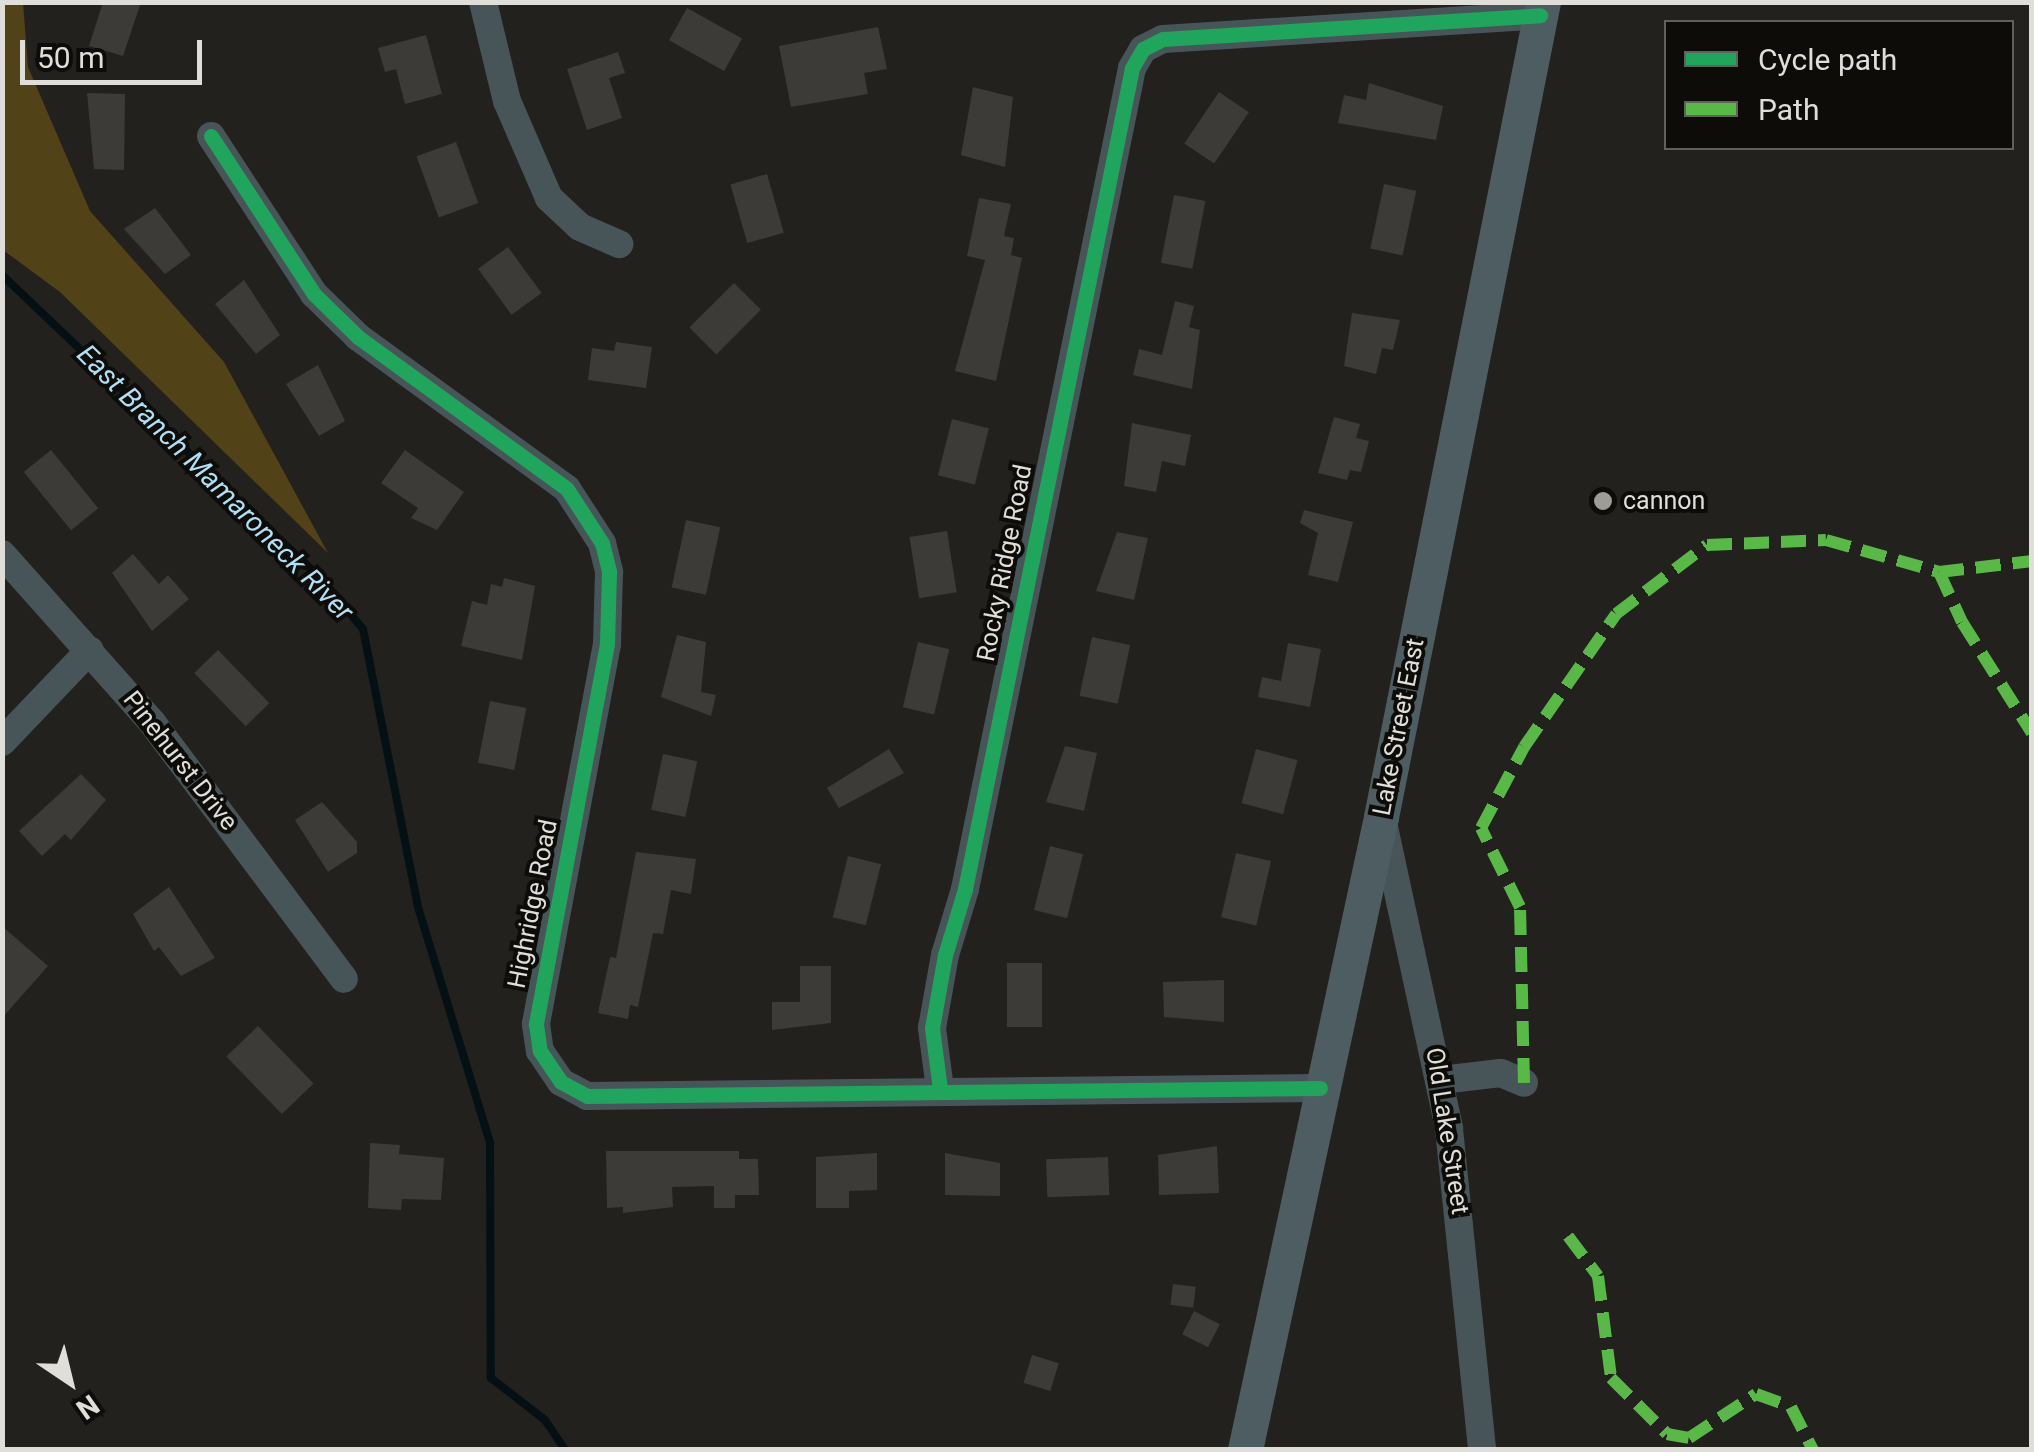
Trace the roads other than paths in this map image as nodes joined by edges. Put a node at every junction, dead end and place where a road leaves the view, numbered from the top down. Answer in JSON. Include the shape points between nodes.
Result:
{"nodes":[{"id":1,"x":483,"y":2,"type":"edge"},
{"id":2,"x":1541,"y":9,"type":"edge"},
{"id":3,"x":212,"y":136,"type":"dead end"},
{"id":4,"x":619,"y":244,"type":"dead end"},
{"id":5,"x":2,"y":554,"type":"edge"},
{"id":6,"x":90,"y":650,"type":"junction"},
{"id":7,"x":2,"y":742,"type":"edge"},
{"id":8,"x":1381,"y":816,"type":"junction"},
{"id":9,"x":344,"y":979,"type":"dead end"},
{"id":10,"x":1440,"y":1080,"type":"junction"},
{"id":11,"x":1524,"y":1083,"type":"dead end"},
{"id":12,"x":1320,"y":1088,"type":"junction"},
{"id":13,"x":940,"y":1089,"type":"junction"},
{"id":14,"x":1245,"y":1450,"type":"edge"},
{"id":15,"x":1482,"y":1450,"type":"edge"}],
"edges":[{"from":1,"to":4,"type":"street","via":[[507,101],[550,198],[580,227]]},
{"from":2,"to":8,"type":"main road","name":"Lake Street East"},
{"from":2,"to":13,"type":"street","name":"Rocky Ridge Road","via":[[1163,38],[1142,49],[1132,68],[965,890],[944,955],[932,1028]]},
{"from":3,"to":13,"type":"street","name":"Highridge Road","via":[[314,294],[358,337],[567,489],[602,543],[607,644],[536,1024],[540,1051],[560,1082],[587,1096]]},
{"from":5,"to":6,"type":"street","name":"Pinehurst Drive"},
{"from":6,"to":7,"type":"street"},
{"from":6,"to":9,"type":"street","name":"Pinehurst Drive","via":[[219,808]]},
{"from":8,"to":10,"type":"street","name":"Old Lake Street"},
{"from":8,"to":12,"type":"main road","name":"Lake Street East"},
{"from":10,"to":11,"type":"street","via":[[1501,1072]]},
{"from":10,"to":15,"type":"street","name":"Old Lake Street"},
{"from":12,"to":13,"type":"street","name":"Highridge Road"},
{"from":12,"to":14,"type":"main road","name":"Lake Street East"}]}
